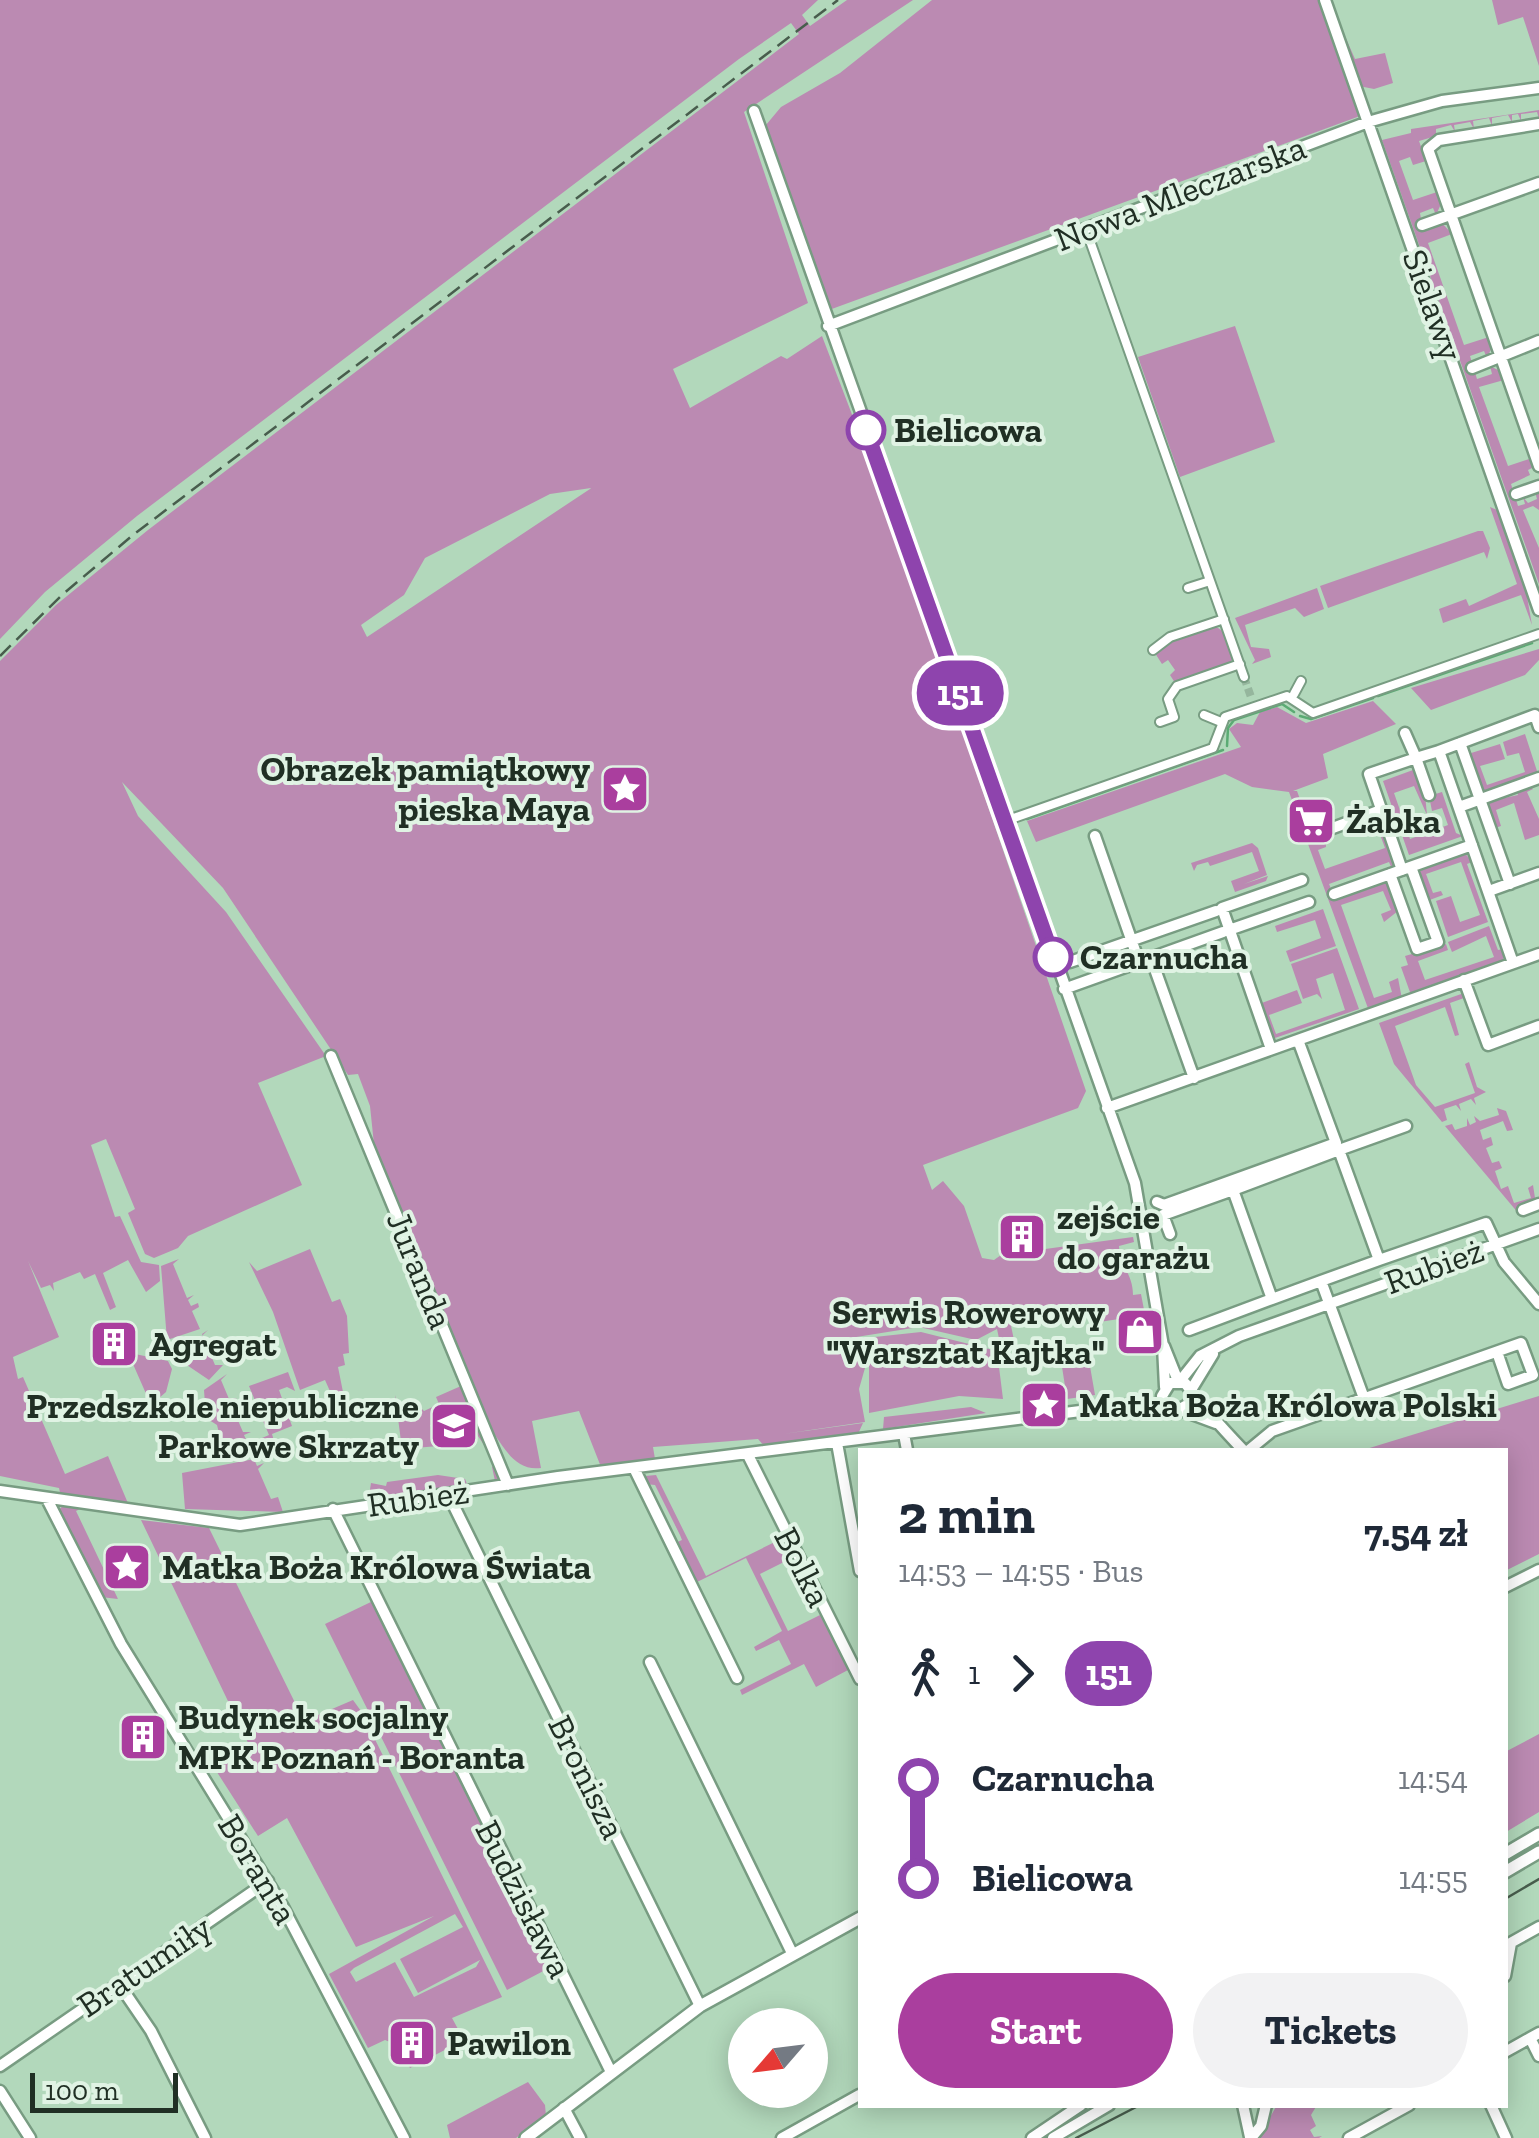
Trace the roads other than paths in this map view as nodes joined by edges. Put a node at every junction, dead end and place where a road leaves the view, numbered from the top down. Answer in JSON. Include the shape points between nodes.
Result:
{"nodes":[{"id":1,"x":1325,"y":0,"type":"edge"},
{"id":2,"x":1539,"y":88,"type":"edge"},
{"id":3,"x":754,"y":111,"type":"dead end"},
{"id":4,"x":1368,"y":122,"type":"junction"},
{"id":5,"x":1539,"y":124,"type":"edge"},
{"id":6,"x":1539,"y":183,"type":"edge"},
{"id":7,"x":1450,"y":215,"type":"junction"},
{"id":8,"x":1422,"y":225,"type":"dead end"},
{"id":9,"x":1088,"y":238,"type":"dead end"},
{"id":10,"x":828,"y":326,"type":"junction"},
{"id":11,"x":1539,"y":342,"type":"edge"},
{"id":12,"x":1500,"y":356,"type":"junction"},
{"id":13,"x":1472,"y":368,"type":"dead end"},
{"id":14,"x":1539,"y":466,"type":"edge"},
{"id":15,"x":1539,"y":486,"type":"edge"},
{"id":16,"x":1516,"y":494,"type":"dead end"},
{"id":17,"x":1210,"y":580,"type":"junction"},
{"id":18,"x":1188,"y":588,"type":"dead end"},
{"id":19,"x":1539,"y":610,"type":"edge"},
{"id":20,"x":1224,"y":619,"type":"junction"},
{"id":21,"x":1539,"y":634,"type":"edge"},
{"id":22,"x":1153,"y":650,"type":"dead end"},
{"id":23,"x":1240,"y":664,"type":"junction"},
{"id":24,"x":1244,"y":677,"type":"tunnel mouth"},
{"id":25,"x":1301,"y":681,"type":"dead end"},
{"id":26,"x":1284,"y":685,"type":"dead end"},
{"id":27,"x":1295,"y":695,"type":"junction"},
{"id":28,"x":1251,"y":697,"type":"tunnel mouth"},
{"id":29,"x":1254,"y":707,"type":"junction"},
{"id":30,"x":1204,"y":716,"type":"dead end"},
{"id":31,"x":1160,"y":722,"type":"dead end"},
{"id":32,"x":1220,"y":722,"type":"junction"},
{"id":33,"x":1539,"y":726,"type":"edge"},
{"id":34,"x":1405,"y":733,"type":"dead end"},
{"id":35,"x":1460,"y":743,"type":"junction"},
{"id":36,"x":1438,"y":751,"type":"junction"},
{"id":37,"x":1416,"y":758,"type":"junction"},
{"id":38,"x":1537,"y":778,"type":"edge"},
{"id":39,"x":1539,"y":792,"type":"edge"},
{"id":40,"x":1429,"y":795,"type":"dead end"},
{"id":41,"x":1480,"y":799,"type":"junction"},
{"id":42,"x":1458,"y":807,"type":"junction"},
{"id":43,"x":1381,"y":810,"type":"junction"},
{"id":44,"x":1005,"y":821,"type":"junction"},
{"id":45,"x":1314,"y":835,"type":"dead end"},
{"id":46,"x":1095,"y":836,"type":"dead end"},
{"id":47,"x":1472,"y":845,"type":"junction"},
{"id":48,"x":1406,"y":868,"type":"junction"},
{"id":49,"x":1539,"y":873,"type":"edge"},
{"id":50,"x":1390,"y":874,"type":"junction"},
{"id":51,"x":1302,"y":880,"type":"dead end"},
{"id":52,"x":1510,"y":884,"type":"junction"},
{"id":53,"x":1489,"y":891,"type":"junction"},
{"id":54,"x":1334,"y":894,"type":"dead end"},
{"id":55,"x":1309,"y":902,"type":"dead end"},
{"id":56,"x":1216,"y":910,"type":"dead end"},
{"id":57,"x":1510,"y":912,"type":"dead end"},
{"id":58,"x":1497,"y":916,"type":"junction"},
{"id":59,"x":1226,"y":931,"type":"junction"},
{"id":60,"x":1136,"y":939,"type":"junction"},
{"id":61,"x":1539,"y":954,"type":"edge"},
{"id":62,"x":1146,"y":960,"type":"junction"},
{"id":63,"x":1070,"y":962,"type":"dead end"},
{"id":64,"x":1513,"y":962,"type":"junction"},
{"id":65,"x":1464,"y":980,"type":"junction"},
{"id":66,"x":1064,"y":989,"type":"junction"},
{"id":67,"x":1539,"y":1026,"type":"edge"},
{"id":68,"x":1298,"y":1040,"type":"junction"},
{"id":69,"x":1272,"y":1049,"type":"junction"},
{"id":70,"x":332,"y":1056,"type":"dead end"},
{"id":71,"x":1194,"y":1078,"type":"junction"},
{"id":72,"x":1107,"y":1108,"type":"junction"},
{"id":73,"x":1406,"y":1126,"type":"dead end"},
{"id":74,"x":1339,"y":1150,"type":"junction"},
{"id":75,"x":1233,"y":1190,"type":"junction"},
{"id":76,"x":1157,"y":1202,"type":"dead end"},
{"id":77,"x":1539,"y":1204,"type":"edge"},
{"id":78,"x":1523,"y":1210,"type":"dead end"},
{"id":79,"x":1539,"y":1229,"type":"edge"},
{"id":80,"x":1170,"y":1234,"type":"dead end"},
{"id":81,"x":1498,"y":1244,"type":"junction"},
{"id":82,"x":1379,"y":1260,"type":"junction"},
{"id":83,"x":1321,"y":1281,"type":"junction"},
{"id":84,"x":1272,"y":1299,"type":"junction"},
{"id":85,"x":1329,"y":1304,"type":"junction"},
{"id":86,"x":1539,"y":1304,"type":"edge"},
{"id":87,"x":1189,"y":1330,"type":"dead end"},
{"id":88,"x":1219,"y":1346,"type":"junction"},
{"id":89,"x":1165,"y":1348,"type":"junction"},
{"id":90,"x":1497,"y":1352,"type":"dead end"},
{"id":91,"x":1197,"y":1359,"type":"junction"},
{"id":92,"x":1179,"y":1381,"type":"junction"},
{"id":93,"x":1164,"y":1388,"type":"junction"},
{"id":94,"x":1191,"y":1392,"type":"junction"},
{"id":95,"x":1365,"y":1401,"type":"junction"},
{"id":96,"x":1128,"y":1405,"type":"junction"},
{"id":97,"x":1166,"y":1406,"type":"junction"},
{"id":98,"x":1181,"y":1410,"type":"junction"},
{"id":99,"x":1216,"y":1424,"type":"junction"},
{"id":100,"x":904,"y":1434,"type":"junction"},
{"id":101,"x":837,"y":1443,"type":"junction"},
{"id":102,"x":907,"y":1448,"type":"edge"},
{"id":103,"x":1244,"y":1448,"type":"edge"},
{"id":104,"x":1249,"y":1448,"type":"edge"},
{"id":105,"x":748,"y":1454,"type":"junction"},
{"id":106,"x":634,"y":1468,"type":"junction"},
{"id":107,"x":508,"y":1485,"type":"junction"},
{"id":108,"x":0,"y":1491,"type":"edge"},
{"id":109,"x":448,"y":1494,"type":"junction"},
{"id":110,"x":47,"y":1499,"type":"junction"},
{"id":111,"x":332,"y":1510,"type":"junction"},
{"id":112,"x":858,"y":1559,"type":"edge"},
{"id":113,"x":1539,"y":1570,"type":"edge"},
{"id":114,"x":1508,"y":1586,"type":"edge"},
{"id":115,"x":650,"y":1662,"type":"dead end"},
{"id":116,"x":858,"y":1675,"type":"edge"},
{"id":117,"x":736,"y":1678,"type":"dead end"},
{"id":118,"x":1539,"y":1834,"type":"edge"},
{"id":119,"x":1508,"y":1852,"type":"edge"},
{"id":120,"x":1539,"y":1852,"type":"edge"},
{"id":121,"x":1508,"y":1870,"type":"edge"},
{"id":122,"x":268,"y":1881,"type":"junction"},
{"id":123,"x":858,"y":1919,"type":"edge"},
{"id":124,"x":1539,"y":1927,"type":"edge"},
{"id":125,"x":1508,"y":1944,"type":"edge"},
{"id":126,"x":792,"y":1953,"type":"junction"},
{"id":127,"x":119,"y":1984,"type":"junction"},
{"id":128,"x":700,"y":2006,"type":"junction"},
{"id":129,"x":1534,"y":2036,"type":"edge"},
{"id":130,"x":1508,"y":2050,"type":"edge"},
{"id":131,"x":1539,"y":2056,"type":"edge"},
{"id":132,"x":0,"y":2066,"type":"edge"},
{"id":133,"x":611,"y":2072,"type":"junction"},
{"id":134,"x":0,"y":2091,"type":"edge"},
{"id":135,"x":858,"y":2096,"type":"edge"},
{"id":136,"x":564,"y":2108,"type":"junction"},
{"id":137,"x":1077,"y":2108,"type":"edge"},
{"id":138,"x":1103,"y":2108,"type":"edge"},
{"id":139,"x":1244,"y":2108,"type":"edge"},
{"id":140,"x":1265,"y":2108,"type":"edge"},
{"id":141,"x":1403,"y":2108,"type":"edge"},
{"id":142,"x":1493,"y":2108,"type":"edge"},
{"id":143,"x":30,"y":2138,"type":"edge"},
{"id":144,"x":205,"y":2138,"type":"edge"},
{"id":145,"x":404,"y":2138,"type":"edge"},
{"id":146,"x":526,"y":2138,"type":"edge"},
{"id":147,"x":580,"y":2138,"type":"edge"},
{"id":148,"x":782,"y":2138,"type":"edge"},
{"id":149,"x":1032,"y":2138,"type":"edge"},
{"id":150,"x":1053,"y":2138,"type":"edge"},
{"id":151,"x":1250,"y":2138,"type":"edge"},
{"id":152,"x":1349,"y":2138,"type":"edge"},
{"id":153,"x":1506,"y":2138,"type":"edge"}],
"edges":[{"from":1,"to":4,"type":"street","name":"Sielawy"},
{"from":2,"to":4,"type":"street","name":"Nowa Mleczarska","via":[[1442,101]]},
{"from":3,"to":10,"type":"street"},
{"from":4,"to":10,"type":"street","name":"Nowa Mleczarska"},
{"from":4,"to":19,"type":"street","name":"Sielawy"},
{"from":5,"to":7,"type":"street","via":[[1430,145]]},
{"from":6,"to":7,"type":"street"},
{"from":7,"to":8,"type":"street"},
{"from":7,"to":12,"type":"street"},
{"from":9,"to":17,"type":"street"},
{"from":10,"to":44,"type":"street"},
{"from":11,"to":12,"type":"street"},
{"from":12,"to":13,"type":"street"},
{"from":12,"to":14,"type":"street"},
{"from":15,"to":16,"type":"street"},
{"from":17,"to":18,"type":"street"},
{"from":17,"to":20,"type":"street"},
{"from":20,"to":22,"type":"street","via":[[1170,637]]},
{"from":20,"to":23,"type":"street"},
{"from":21,"to":27,"type":"street","via":[[1313,713]]},
{"from":23,"to":24,"type":"street"},
{"from":23,"to":31,"type":"street","via":[[1177,686],[1168,699],[1174,717]]},
{"from":25,"to":27,"type":"street"},
{"from":26,"to":27,"type":"street"},
{"from":27,"to":29,"type":"street"},
{"from":28,"to":29,"type":"street"},
{"from":29,"to":32,"type":"street"},
{"from":30,"to":32,"type":"street"},
{"from":32,"to":44,"type":"street","via":[[1213,748]]},
{"from":33,"to":35,"type":"street","via":[[1535,715]]},
{"from":34,"to":37,"type":"street"},
{"from":35,"to":36,"type":"street"},
{"from":35,"to":41,"type":"street"},
{"from":36,"to":37,"type":"street"},
{"from":36,"to":42,"type":"street"},
{"from":37,"to":40,"type":"street"},
{"from":37,"to":43,"type":"street","via":[[1369,774]]},
{"from":38,"to":39,"type":"street"},
{"from":38,"to":41,"type":"street"},
{"from":41,"to":42,"type":"street"},
{"from":41,"to":52,"type":"street"},
{"from":42,"to":47,"type":"street"},
{"from":43,"to":45,"type":"street"},
{"from":43,"to":48,"type":"street"},
{"from":44,"to":66,"type":"street"},
{"from":46,"to":60,"type":"street"},
{"from":47,"to":48,"type":"street"},
{"from":47,"to":53,"type":"street"},
{"from":48,"to":50,"type":"street"},
{"from":48,"to":50,"type":"street","via":[[1438,942],[1416,949]]},
{"from":49,"to":52,"type":"street"},
{"from":50,"to":54,"type":"street"},
{"from":51,"to":59,"type":"street","via":[[1222,908]]},
{"from":52,"to":53,"type":"street"},
{"from":53,"to":58,"type":"street"},
{"from":55,"to":59,"type":"street"},
{"from":56,"to":60,"type":"street"},
{"from":57,"to":58,"type":"street"},
{"from":58,"to":64,"type":"street"},
{"from":59,"to":62,"type":"street"},
{"from":59,"to":69,"type":"street"},
{"from":60,"to":62,"type":"street"},
{"from":60,"to":63,"type":"street"},
{"from":61,"to":64,"type":"street"},
{"from":62,"to":66,"type":"street"},
{"from":62,"to":71,"type":"street"},
{"from":64,"to":65,"type":"street"},
{"from":65,"to":67,"type":"street","via":[[1488,1045]]},
{"from":65,"to":68,"type":"street"},
{"from":66,"to":72,"type":"street"},
{"from":68,"to":69,"type":"street"},
{"from":68,"to":76,"type":"street","via":[[1336,1143],[1164,1205]]},
{"from":69,"to":71,"type":"street"},
{"from":70,"to":107,"type":"street","name":"Juranda"},
{"from":71,"to":72,"type":"street"},
{"from":72,"to":89,"type":"street","via":[[1138,1196]]},
{"from":73,"to":74,"type":"street"},
{"from":74,"to":75,"type":"street"},
{"from":74,"to":82,"type":"street"},
{"from":75,"to":80,"type":"street","via":[[1162,1215]]},
{"from":75,"to":84,"type":"street"},
{"from":77,"to":78,"type":"street"},
{"from":79,"to":81,"type":"street","name":"Rubież"},
{"from":81,"to":82,"type":"street","via":[[1486,1223]]},
{"from":81,"to":85,"type":"street","name":"Rubież"},
{"from":81,"to":86,"type":"street","via":[[1504,1262]]},
{"from":82,"to":83,"type":"street"},
{"from":83,"to":84,"type":"street"},
{"from":83,"to":85,"type":"street"},
{"from":84,"to":87,"type":"street"},
{"from":85,"to":88,"type":"street","name":"Rubież"},
{"from":85,"to":95,"type":"street"},
{"from":88,"to":91,"type":"street","name":"Rubież"},
{"from":88,"to":94,"type":"street"},
{"from":89,"to":91,"type":"street","via":[[1184,1360]]},
{"from":89,"to":92,"type":"street"},
{"from":89,"to":93,"type":"street"},
{"from":90,"to":95,"type":"street"},
{"from":91,"to":92,"type":"street","name":"Rubież"},
{"from":92,"to":93,"type":"street"},
{"from":92,"to":94,"type":"street"},
{"from":93,"to":96,"type":"street","name":"Rubież"},
{"from":93,"to":97,"type":"street"},
{"from":94,"to":98,"type":"street"},
{"from":94,"to":99,"type":"street"},
{"from":95,"to":104,"type":"street","via":[[1272,1431]]},
{"from":96,"to":97,"type":"street","name":"Rubież"},
{"from":96,"to":100,"type":"street","name":"Rubież"},
{"from":97,"to":98,"type":"street"},
{"from":98,"to":99,"type":"street"},
{"from":99,"to":103,"type":"street"},
{"from":100,"to":101,"type":"street","name":"Rubież"},
{"from":100,"to":102,"type":"street"},
{"from":101,"to":105,"type":"street","name":"Rubież"},
{"from":101,"to":112,"type":"street"},
{"from":105,"to":106,"type":"street","name":"Rubież"},
{"from":105,"to":116,"type":"street","name":"Bolka"},
{"from":106,"to":107,"type":"street","name":"Rubież"},
{"from":106,"to":117,"type":"street"},
{"from":107,"to":109,"type":"street","name":"Rubież"},
{"from":108,"to":110,"type":"street","name":"Rubież"},
{"from":109,"to":111,"type":"street","name":"Rubież"},
{"from":109,"to":128,"type":"street","name":"Bronisza"},
{"from":110,"to":111,"type":"street","name":"Rubież","via":[[240,1525]]},
{"from":110,"to":122,"type":"street","name":"Boranta","via":[[121,1644]]},
{"from":111,"to":133,"type":"street","name":"Budzisława"},
{"from":113,"to":114,"type":"street"},
{"from":115,"to":126,"type":"street"},
{"from":118,"to":119,"type":"street"},
{"from":120,"to":121,"type":"street"},
{"from":122,"to":127,"type":"street","name":"Bratumiły"},
{"from":122,"to":145,"type":"street","name":"Boranta"},
{"from":123,"to":126,"type":"street"},
{"from":124,"to":125,"type":"street"},
{"from":126,"to":128,"type":"street"},
{"from":127,"to":132,"type":"street","name":"Bratumiły"},
{"from":127,"to":144,"type":"street"},
{"from":128,"to":133,"type":"street"},
{"from":129,"to":130,"type":"street"},
{"from":129,"to":131,"type":"street"},
{"from":133,"to":136,"type":"street"},
{"from":134,"to":143,"type":"street"},
{"from":135,"to":148,"type":"street"},
{"from":136,"to":146,"type":"street"},
{"from":136,"to":147,"type":"street"},
{"from":137,"to":149,"type":"street"},
{"from":138,"to":150,"type":"street"},
{"from":139,"to":151,"type":"street"},
{"from":140,"to":151,"type":"street","via":[[1262,2126]]},
{"from":141,"to":152,"type":"street"},
{"from":142,"to":153,"type":"street"}]}
